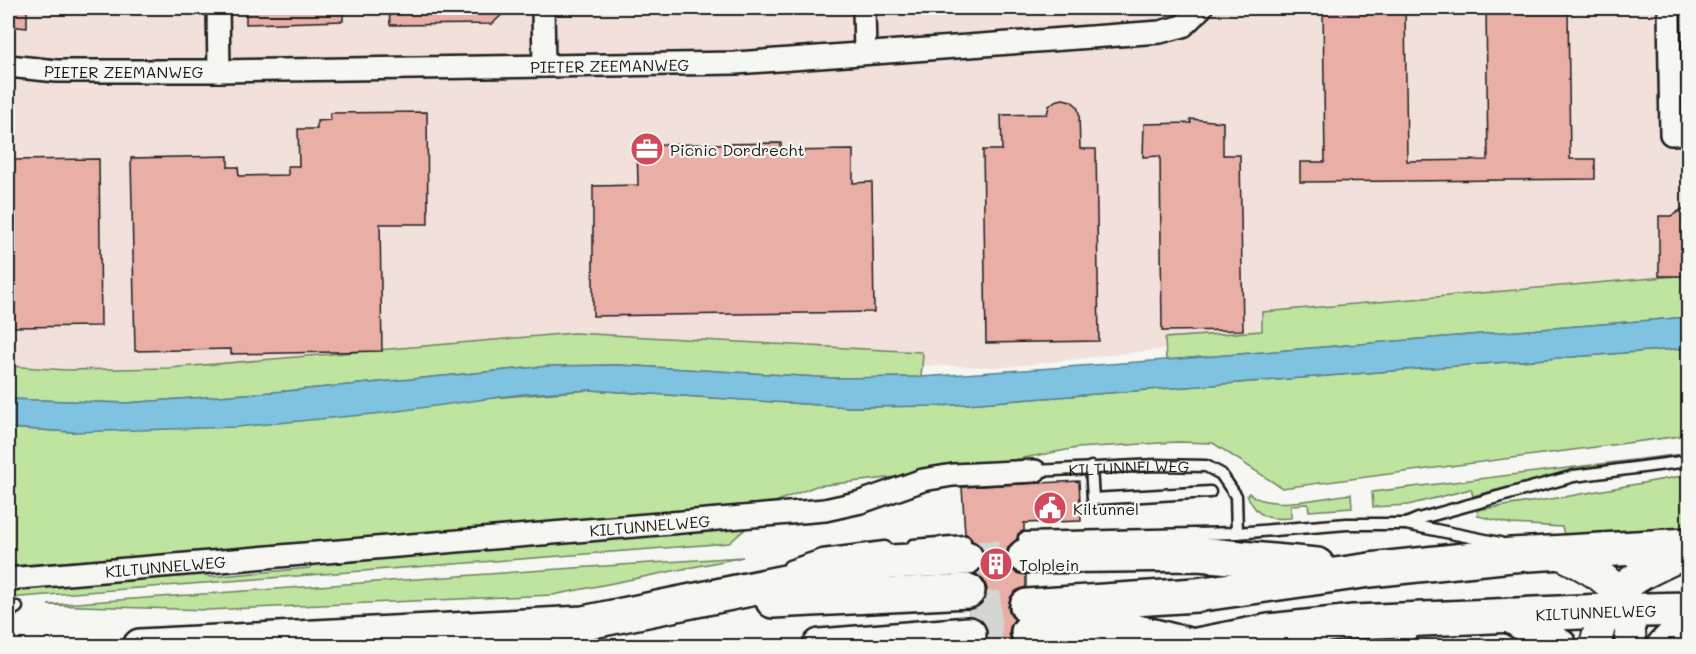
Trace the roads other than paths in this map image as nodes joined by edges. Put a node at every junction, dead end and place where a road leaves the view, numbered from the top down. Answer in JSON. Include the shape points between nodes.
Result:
{"nodes":[{"id":1,"x":218,"y":8,"type":"edge"},
{"id":2,"x":543,"y":8,"type":"edge"},
{"id":3,"x":864,"y":8,"type":"edge"},
{"id":4,"x":1201,"y":8,"type":"edge"},
{"id":5,"x":1669,"y":8,"type":"edge"},
{"id":6,"x":865,"y":53,"type":"junction"},
{"id":7,"x":8,"y":66,"type":"edge"},
{"id":8,"x":544,"y":66,"type":"junction"},
{"id":9,"x":219,"y":71,"type":"junction"},
{"id":10,"x":1680,"y":72,"type":"edge"},
{"id":11,"x":1689,"y":133,"type":"edge"},
{"id":12,"x":1689,"y":462,"type":"edge"},
{"id":13,"x":1092,"y":467,"type":"junction"},
{"id":14,"x":1035,"y":471,"type":"joint"},
{"id":15,"x":1210,"y":492,"type":"dead end"},
{"id":16,"x":1406,"y":525,"type":"junction"},
{"id":17,"x":1237,"y":533,"type":"junction"},
{"id":18,"x":1689,"y":545,"type":"edge"},
{"id":19,"x":1689,"y":552,"type":"edge"},
{"id":20,"x":1559,"y":553,"type":"junction"},
{"id":21,"x":777,"y":570,"type":"dead end"},
{"id":22,"x":1370,"y":570,"type":"junction"},
{"id":23,"x":754,"y":577,"type":"dead end"},
{"id":24,"x":8,"y":579,"type":"edge"},
{"id":25,"x":1026,"y":582,"type":"junction"},
{"id":26,"x":967,"y":584,"type":"junction"},
{"id":27,"x":1617,"y":604,"type":"junction"},
{"id":28,"x":663,"y":607,"type":"junction"},
{"id":29,"x":1689,"y":609,"type":"edge"},
{"id":30,"x":1118,"y":614,"type":"junction"},
{"id":31,"x":1509,"y":615,"type":"junction"},
{"id":32,"x":1433,"y":619,"type":"junction"},
{"id":33,"x":1689,"y":626,"type":"edge"},
{"id":34,"x":140,"y":646,"type":"edge"},
{"id":35,"x":820,"y":646,"type":"edge"},
{"id":36,"x":1078,"y":646,"type":"edge"},
{"id":37,"x":1192,"y":646,"type":"edge"},
{"id":38,"x":1391,"y":646,"type":"edge"},
{"id":39,"x":1560,"y":646,"type":"edge"},
{"id":40,"x":1595,"y":646,"type":"edge"},
{"id":41,"x":1631,"y":646,"type":"edge"},
{"id":42,"x":1664,"y":646,"type":"edge"}],
"edges":[{"from":1,"to":9,"type":"street"},
{"from":2,"to":8,"type":"street"},
{"from":3,"to":6,"type":"street"},
{"from":4,"to":6,"type":"street","name":"PIETER ZEEMANWEG","via":[[1183,26],[1160,32]]},
{"from":5,"to":10,"type":"street"},
{"from":6,"to":8,"type":"street","name":"PIETER ZEEMANWEG","via":[[736,63]]},
{"from":7,"to":9,"type":"street","name":"PIETER ZEEMANWEG","via":[[57,71]]},
{"from":8,"to":9,"type":"street","name":"PIETER ZEEMANWEG"},
{"from":10,"to":11,"type":"street","via":[[1671,134]]},
{"from":12,"to":16,"type":"lane","name":"KILTUNNELWEG","via":[[1574,476]]},
{"from":13,"to":14,"type":"lane","name":"KILTUNNELWEG"},
{"from":13,"to":15,"type":"lane","via":[[1093,499]]},
{"from":13,"to":17,"type":"lane","name":"KILTUNNELWEG","via":[[1206,466],[1221,474],[1236,496]]},
{"from":14,"to":24,"type":"street","name":"KILTUNNELWEG","via":[[923,480],[825,510]]},
{"from":16,"to":17,"type":"lane","name":"KILTUNNELWEG","via":[[1347,524]]},
{"from":16,"to":20,"type":"lane","name":"KILTUNNELWEG"},
{"from":17,"to":25,"type":"lane","name":"KILTUNNELWEG"},
{"from":18,"to":20,"type":"main road","name":"KILTUNNELWEG"},
{"from":19,"to":27,"type":"street","via":[[1638,576]]},
{"from":20,"to":22,"type":"main road","name":"KILTUNNELWEG"},
{"from":20,"to":27,"type":"street","via":[[1598,574]]},
{"from":21,"to":26,"type":"lane","via":[[822,555],[890,546]]},
{"from":22,"to":25,"type":"main road","name":"KILTUNNELWEG"},
{"from":22,"to":30,"type":"main road","name":"KILTUNNELWEG","via":[[1196,595]]},
{"from":23,"to":28,"type":"lane"},
{"from":25,"to":30,"type":"main road","name":"KILTUNNELWEG"},
{"from":26,"to":28,"type":"main road","via":[[849,613]]},
{"from":26,"to":28,"type":"main road","via":[[891,562]]},
{"from":26,"to":35,"type":"main road"},
{"from":27,"to":29,"type":"main road","name":"KILTUNNELWEG"},
{"from":27,"to":31,"type":"main road","name":"KILTUNNELWEG"},
{"from":27,"to":40,"type":"street","via":[[1600,623]]},
{"from":27,"to":41,"type":"street"},
{"from":28,"to":34,"type":"main road","via":[[583,623]]},
{"from":30,"to":37,"type":"main road","name":"KILTUNNELWEG"},
{"from":31,"to":32,"type":"main road","name":"KILTUNNELWEG"},
{"from":31,"to":39,"type":"main road"},
{"from":32,"to":37,"type":"main road","name":"KILTUNNELWEG","via":[[1305,626]]},
{"from":32,"to":38,"type":"lane","name":"KILTUNNELWEG"},
{"from":33,"to":42,"type":"main road"},
{"from":36,"to":37,"type":"main road","name":"KILTUNNELWEG"}]}
